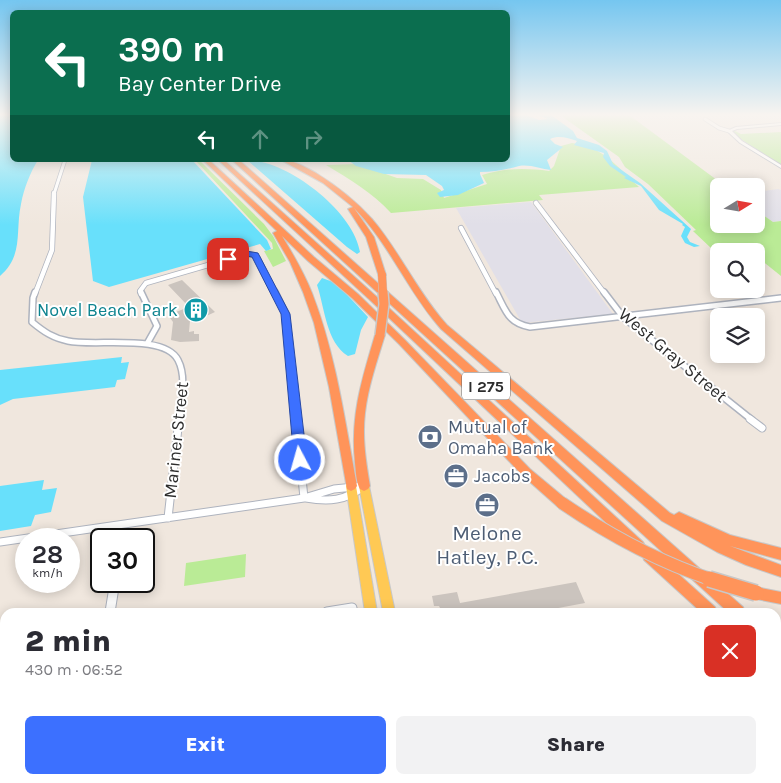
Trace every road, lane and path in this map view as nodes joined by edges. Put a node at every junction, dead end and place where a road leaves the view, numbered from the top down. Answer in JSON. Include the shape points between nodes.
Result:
{"nodes":[{"id":1,"x":756,"y":152,"type":"edge"},
{"id":2,"x":64,"y":162,"type":"edge"},
{"id":3,"x":208,"y":162,"type":"edge"},
{"id":4,"x":222,"y":162,"type":"edge"},
{"id":5,"x":237,"y":162,"type":"edge"},
{"id":6,"x":283,"y":162,"type":"edge"},
{"id":7,"x":288,"y":162,"type":"edge"},
{"id":8,"x":781,"y":167,"type":"edge"},
{"id":9,"x":536,"y":203,"type":"dead end"},
{"id":10,"x":266,"y":218,"type":"junction"},
{"id":11,"x":461,"y":228,"type":"dead end"},
{"id":12,"x":781,"y":298,"type":"edge"},
{"id":13,"x":622,"y":316,"type":"junction"},
{"id":14,"x":148,"y":342,"type":"junction"},
{"id":15,"x":762,"y":428,"type":"dead end"},
{"id":16,"x":364,"y":486,"type":"junction"},
{"id":17,"x":351,"y":491,"type":"junction"},
{"id":18,"x":304,"y":498,"type":"junction"},
{"id":19,"x":648,"y":500,"type":"junction"},
{"id":20,"x":168,"y":518,"type":"junction"},
{"id":21,"x":123,"y":524,"type":"junction"},
{"id":22,"x":122,"y":528,"type":"edge"},
{"id":23,"x":0,"y":542,"type":"edge"},
{"id":24,"x":781,"y":554,"type":"edge"},
{"id":25,"x":781,"y":571,"type":"edge"},
{"id":26,"x":113,"y":593,"type":"edge"},
{"id":27,"x":781,"y":598,"type":"edge"},
{"id":28,"x":111,"y":608,"type":"edge"},
{"id":29,"x":370,"y":608,"type":"edge"},
{"id":30,"x":388,"y":608,"type":"edge"},
{"id":31,"x":706,"y":608,"type":"edge"},
{"id":32,"x":734,"y":608,"type":"edge"}],
"edges":[{"from":1,"to":8,"type":"street"},
{"from":2,"to":14,"type":"street","name":"Mariner Street","via":[[54,194],[52,250],[33,298],[32,322],[42,333],[69,343]]},
{"from":3,"to":10,"type":"highway"},
{"from":4,"to":31,"type":"highway","number":"I 275"},
{"from":5,"to":32,"type":"highway","number":"I 275"},
{"from":6,"to":16,"type":"highway","bridge":true,"via":[[320,182],[348,206],[370,237],[379,260],[384,304],[359,424]]},
{"from":7,"to":19,"type":"highway","via":[[326,182],[357,207],[380,234],[418,297],[440,323]]},
{"from":9,"to":13,"type":"street","name":"West Gray Street"},
{"from":10,"to":17,"type":"highway","via":[[298,268],[319,323]]},
{"from":10,"to":27,"type":"highway","bridge":true,"via":[[368,309],[526,472],[562,503],[604,531],[698,576]]},
{"from":11,"to":13,"type":"street","via":[[510,319],[520,325],[530,327]]},
{"from":12,"to":13,"type":"street"},
{"from":13,"to":15,"type":"street","name":"West Gray Street"},
{"from":14,"to":18,"type":"street","via":[[157,326],[140,291],[146,283],[246,254],[258,258],[286,314]]},
{"from":14,"to":20,"type":"street","name":"Mariner Street","via":[[174,354],[183,369]]},
{"from":16,"to":17,"type":"street"},
{"from":16,"to":17,"type":"street"},
{"from":16,"to":30,"type":"main road"},
{"from":17,"to":18,"type":"street","via":[[321,491]]},
{"from":17,"to":18,"type":"street","via":[[321,501]]},
{"from":17,"to":29,"type":"main road"},
{"from":18,"to":20,"type":"street"},
{"from":19,"to":24,"type":"highway","via":[[717,536]]},
{"from":19,"to":25,"type":"highway","via":[[666,517],[694,534],[729,552]]},
{"from":20,"to":21,"type":"street"},
{"from":21,"to":22,"type":"street"},
{"from":21,"to":23,"type":"street"},
{"from":26,"to":28,"type":"street"}]}
